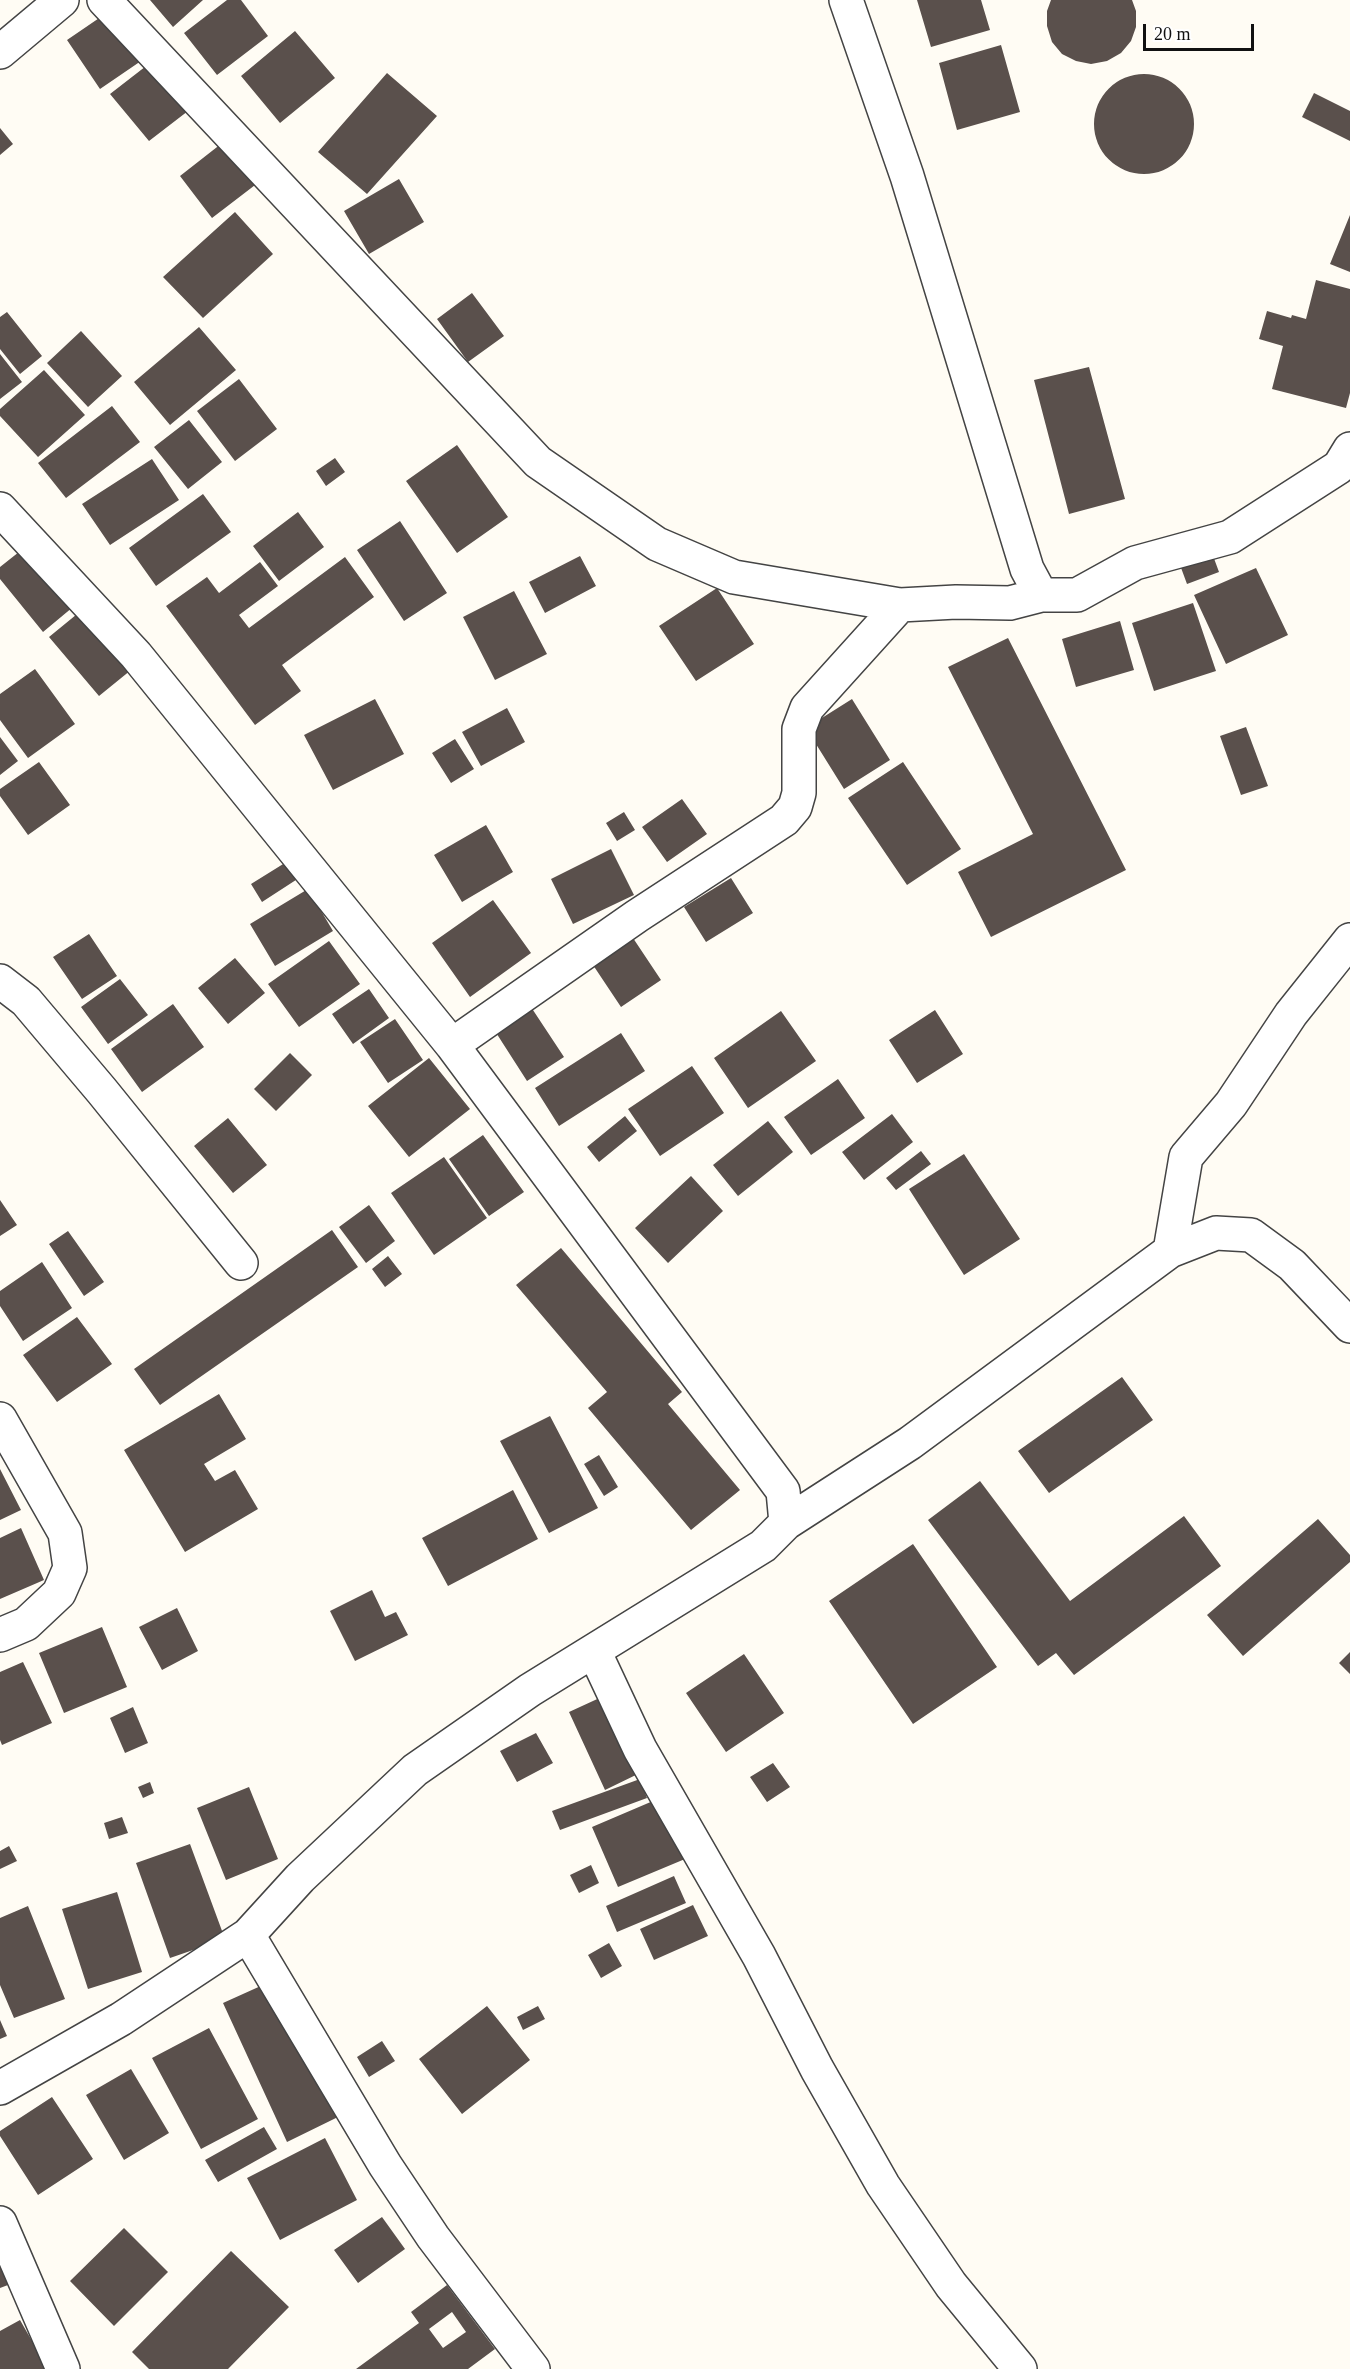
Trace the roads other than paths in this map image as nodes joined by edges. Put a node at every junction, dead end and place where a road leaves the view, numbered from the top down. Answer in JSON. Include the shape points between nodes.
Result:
{"nodes":[{"id":1,"x":62,"y":0,"type":"edge"},
{"id":2,"x":104,"y":0,"type":"edge"},
{"id":3,"x":846,"y":0,"type":"edge"},
{"id":4,"x":0,"y":52,"type":"edge"},
{"id":5,"x":1346,"y":467,"type":"edge"},
{"id":6,"x":0,"y":510,"type":"edge"},
{"id":7,"x":1041,"y":595,"type":"junction"},
{"id":8,"x":900,"y":605,"type":"junction"},
{"id":9,"x":1350,"y":940,"type":"edge"},
{"id":10,"x":0,"y":981,"type":"edge"},
{"id":11,"x":452,"y":1045,"type":"junction"},
{"id":12,"x":1170,"y":1251,"type":"junction"},
{"id":13,"x":241,"y":1263,"type":"dead end"},
{"id":14,"x":1350,"y":1326,"type":"edge"},
{"id":15,"x":0,"y":1419,"type":"edge"},
{"id":16,"x":786,"y":1523,"type":"junction"},
{"id":17,"x":0,"y":1635,"type":"edge"},
{"id":18,"x":594,"y":1651,"type":"junction"},
{"id":19,"x":248,"y":1935,"type":"junction"},
{"id":20,"x":0,"y":2088,"type":"edge"},
{"id":21,"x":0,"y":2223,"type":"edge"},
{"id":22,"x":63,"y":2369,"type":"edge"},
{"id":23,"x":533,"y":2369,"type":"edge"},
{"id":24,"x":1020,"y":2369,"type":"edge"}],
"edges":[{"from":1,"to":4,"type":"street"},
{"from":2,"to":8,"type":"street","via":[[538,462],[657,544],[734,577]]},
{"from":3,"to":7,"type":"street","via":[[907,176],[1027,569]]},
{"from":5,"to":7,"type":"street","via":[[1230,537],[1135,563],[1077,595]]},
{"from":6,"to":11,"type":"street","via":[[136,655]]},
{"from":7,"to":8,"type":"street","via":[[1010,603]]},
{"from":8,"to":11,"type":"street","via":[[807,708],[799,729],[799,793],[795,807],[784,819]]},
{"from":9,"to":12,"type":"street","via":[[1291,1014],[1231,1104],[1186,1157]]},
{"from":10,"to":13,"type":"street","via":[[26,1001]]},
{"from":11,"to":16,"type":"street","via":[[783,1491]]},
{"from":12,"to":14,"type":"street","via":[[1216,1233],[1251,1235],[1292,1265]]},
{"from":12,"to":16,"type":"street","via":[[910,1443]]},
{"from":15,"to":17,"type":"street","via":[[65,1533],[70,1568],[59,1593],[26,1624]]},
{"from":16,"to":18,"type":"street","via":[[763,1546]]},
{"from":18,"to":19,"type":"street","via":[[415,1770],[300,1878]]},
{"from":18,"to":24,"type":"street","via":[[640,1749],[759,1956],[883,2185],[951,2285]]},
{"from":19,"to":20,"type":"street","via":[[121,2019]]},
{"from":19,"to":23,"type":"street","via":[[385,2165],[433,2237]]},
{"from":21,"to":22,"type":"street"}]}
